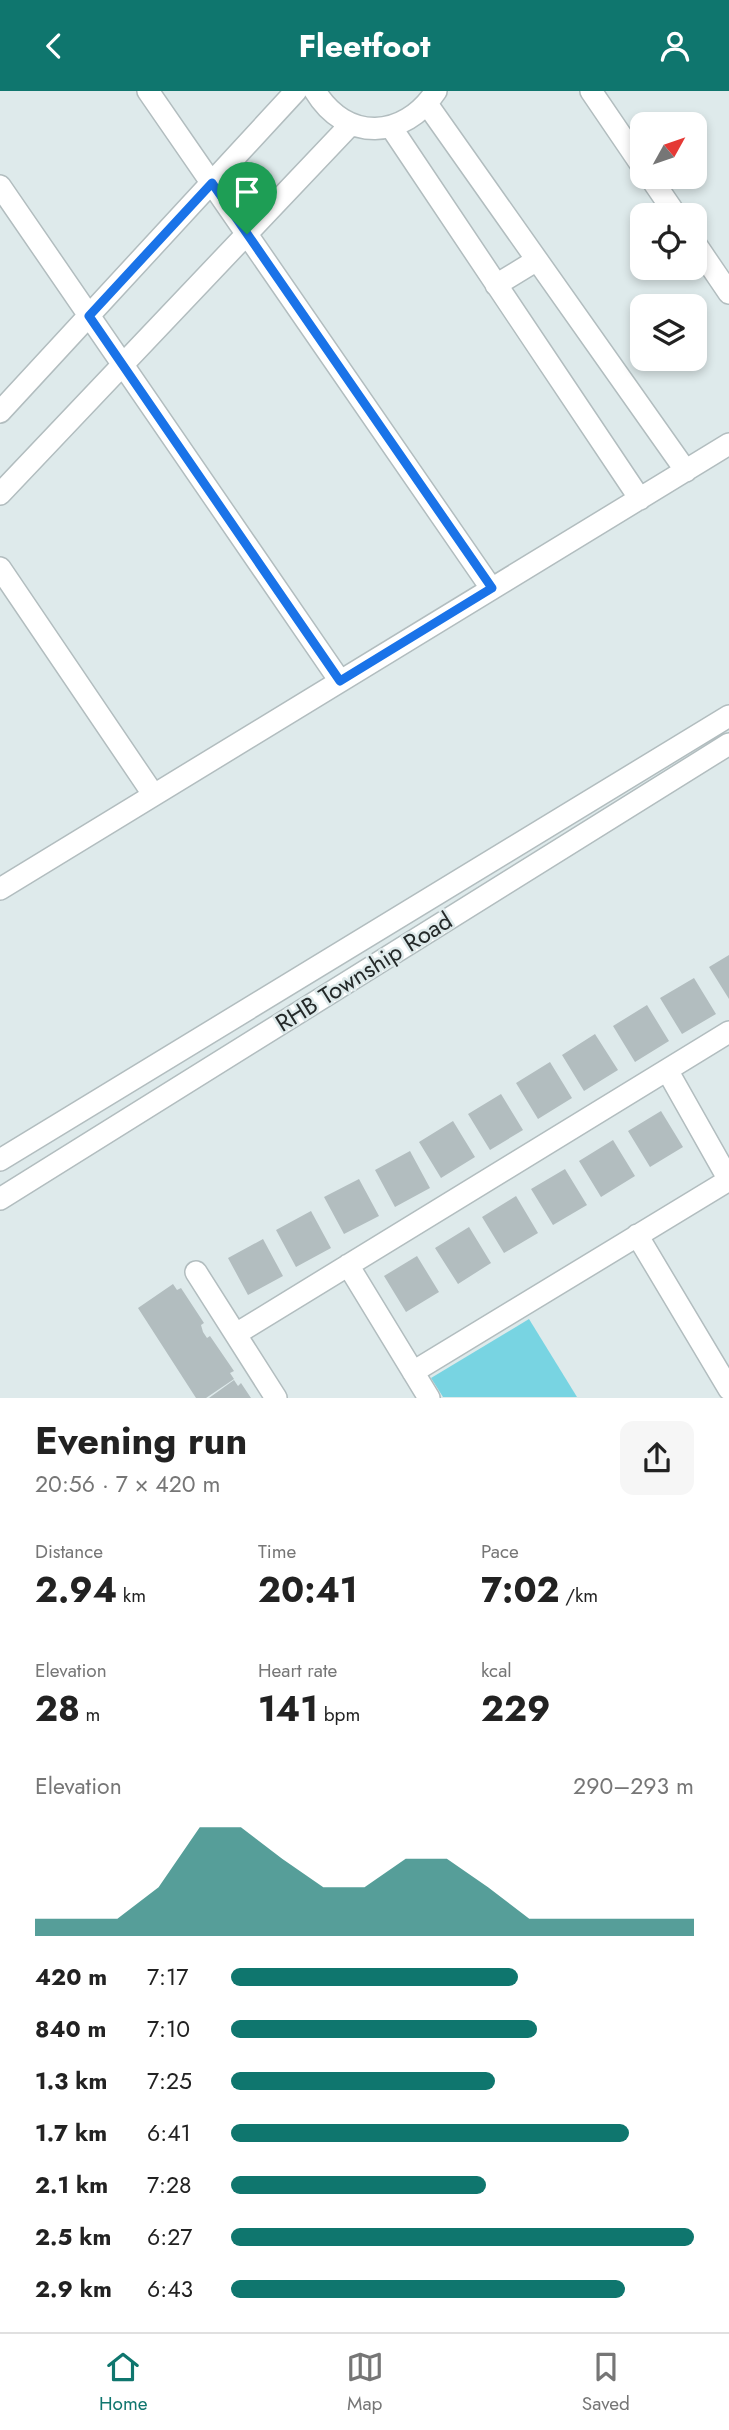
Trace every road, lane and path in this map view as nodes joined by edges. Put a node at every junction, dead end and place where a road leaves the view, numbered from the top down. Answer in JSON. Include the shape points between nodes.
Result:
{"nodes":[{"id":1,"x":148,"y":91,"type":"edge"},
{"id":2,"x":296,"y":91,"type":"edge"},
{"id":3,"x":315,"y":91,"type":"edge"},
{"id":4,"x":591,"y":91,"type":"edge"},
{"id":5,"x":431,"y":98,"type":"edge"},
{"id":6,"x":351,"y":124,"type":"junction"},
{"id":7,"x":391,"y":127,"type":"junction"},
{"id":8,"x":630,"y":148,"type":"edge"},
{"id":9,"x":212,"y":183,"type":"junction"},
{"id":10,"x":0,"y":186,"type":"edge"},
{"id":11,"x":247,"y":234,"type":"junction"},
{"id":12,"x":537,"y":260,"type":"junction"},
{"id":13,"x":707,"y":261,"type":"edge"},
{"id":14,"x":496,"y":285,"type":"junction"},
{"id":15,"x":729,"y":293,"type":"edge"},
{"id":16,"x":89,"y":316,"type":"junction"},
{"id":17,"x":122,"y":365,"type":"junction"},
{"id":18,"x":0,"y":412,"type":"edge"},
{"id":19,"x":729,"y":444,"type":"edge"},
{"id":20,"x":686,"y":471,"type":"junction"},
{"id":21,"x":0,"y":494,"type":"edge"},
{"id":22,"x":640,"y":499,"type":"junction"},
{"id":23,"x":0,"y":568,"type":"edge"},
{"id":24,"x":492,"y":588,"type":"junction"},
{"id":25,"x":340,"y":681,"type":"junction"},
{"id":26,"x":729,"y":716,"type":"edge"},
{"id":27,"x":729,"y":744,"type":"edge"},
{"id":28,"x":153,"y":794,"type":"junction"},
{"id":29,"x":0,"y":889,"type":"edge"},
{"id":30,"x":729,"y":1032,"type":"edge"},
{"id":31,"x":667,"y":1070,"type":"junction"},
{"id":32,"x":0,"y":1160,"type":"edge"},
{"id":33,"x":729,"y":1180,"type":"edge"},
{"id":34,"x":0,"y":1199,"type":"edge"},
{"id":35,"x":636,"y":1235,"type":"junction"},
{"id":36,"x":348,"y":1265,"type":"junction"},
{"id":37,"x":196,"y":1272,"type":"dead end"},
{"id":38,"x":236,"y":1335,"type":"junction"},
{"id":39,"x":413,"y":1372,"type":"junction"},
{"id":40,"x":729,"y":1389,"type":"edge"},
{"id":41,"x":276,"y":1398,"type":"edge"},
{"id":42,"x":429,"y":1398,"type":"edge"}],
"edges":[{"from":1,"to":9,"type":"street"},
{"from":2,"to":9,"type":"street"},
{"from":3,"to":6,"type":"street","via":[[335,115]]},
{"from":4,"to":8,"type":"street"},
{"from":5,"to":7,"type":"street","via":[[411,119]]},
{"from":5,"to":12,"type":"street"},
{"from":6,"to":7,"type":"street","via":[[370,129]]},
{"from":6,"to":11,"type":"street"},
{"from":7,"to":14,"type":"street"},
{"from":9,"to":11,"type":"street"},
{"from":9,"to":16,"type":"street"},
{"from":10,"to":16,"type":"street"},
{"from":11,"to":17,"type":"street"},
{"from":11,"to":24,"type":"street"},
{"from":12,"to":14,"type":"street"},
{"from":12,"to":20,"type":"street"},
{"from":13,"to":15,"type":"street"},
{"from":14,"to":22,"type":"street"},
{"from":16,"to":17,"type":"street"},
{"from":16,"to":18,"type":"street"},
{"from":17,"to":21,"type":"street"},
{"from":17,"to":25,"type":"street"},
{"from":19,"to":20,"type":"street"},
{"from":20,"to":22,"type":"street"},
{"from":22,"to":24,"type":"street"},
{"from":23,"to":28,"type":"street"},
{"from":24,"to":25,"type":"street"},
{"from":25,"to":28,"type":"street"},
{"from":26,"to":32,"type":"street"},
{"from":27,"to":34,"type":"street","name":"RHB Township Road"},
{"from":28,"to":29,"type":"street"},
{"from":30,"to":31,"type":"street"},
{"from":31,"to":33,"type":"street"},
{"from":31,"to":36,"type":"street"},
{"from":33,"to":35,"type":"street"},
{"from":35,"to":39,"type":"street"},
{"from":35,"to":40,"type":"street"},
{"from":36,"to":38,"type":"street"},
{"from":36,"to":39,"type":"street"},
{"from":37,"to":38,"type":"street"},
{"from":38,"to":41,"type":"street"},
{"from":39,"to":42,"type":"street"}]}
